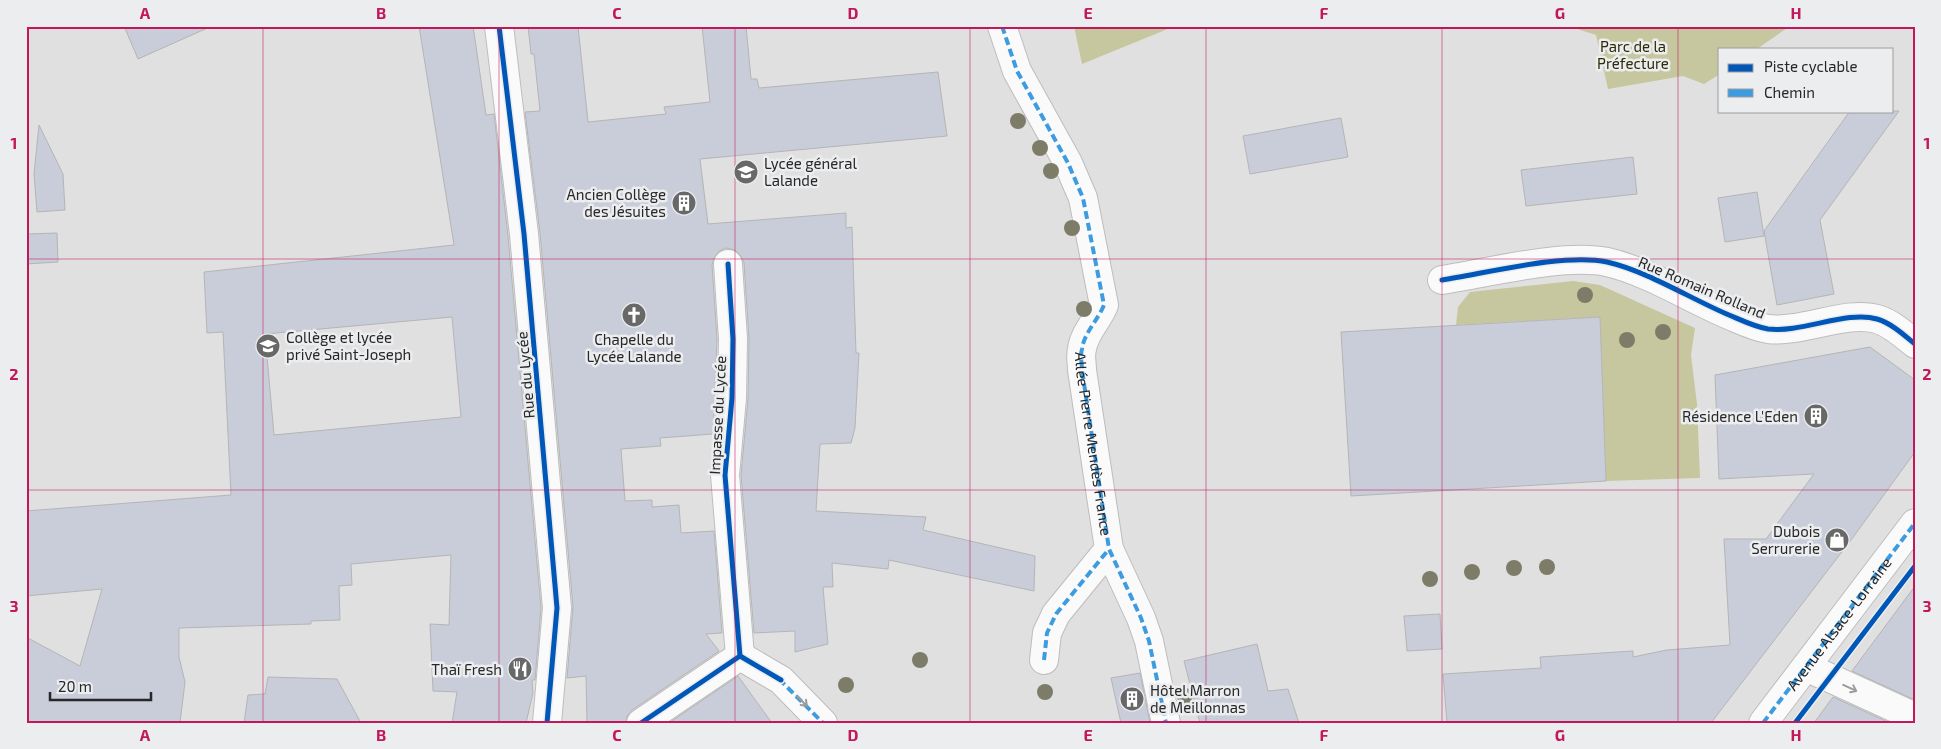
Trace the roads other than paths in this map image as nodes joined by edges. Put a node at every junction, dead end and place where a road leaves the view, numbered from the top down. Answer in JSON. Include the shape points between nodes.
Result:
{"nodes":[{"id":1,"x":499,"y":26,"type":"edge"},
{"id":2,"x":1002,"y":26,"type":"edge"},
{"id":3,"x":728,"y":264,"type":"dead end"},
{"id":4,"x":1442,"y":280,"type":"dead end"},
{"id":5,"x":1915,"y":344,"type":"edge"},
{"id":6,"x":1914,"y":525,"type":"edge"},
{"id":7,"x":1109,"y":549,"type":"junction"},
{"id":8,"x":740,"y":656,"type":"junction"},
{"id":9,"x":1044,"y":660,"type":"dead end"},
{"id":10,"x":1806,"y":667,"type":"junction"},
{"id":11,"x":1915,"y":717,"type":"edge"},
{"id":12,"x":548,"y":723,"type":"edge"},
{"id":13,"x":641,"y":723,"type":"edge"},
{"id":14,"x":823,"y":723,"type":"edge"},
{"id":15,"x":1166,"y":723,"type":"edge"},
{"id":16,"x":1762,"y":723,"type":"edge"}],
"edges":[{"from":1,"to":12,"type":"street","name":"Rue du Lycée","via":[[524,234],[557,608]]},
{"from":2,"to":7,"type":"street","name":"Allée Pierre Mendès France","via":[[1017,71],[1068,163],[1083,198],[1102,288],[1104,305],[1086,337],[1082,349],[1082,370]]},
{"from":3,"to":8,"type":"street","name":"Impasse du Lycée","via":[[734,338],[725,475]]},
{"from":4,"to":5,"type":"street","name":"Rue Romain Rolland","via":[[1566,260],[1590,260],[1628,269],[1768,329],[1795,328],[1860,317],[1877,319]]},
{"from":6,"to":10,"type":"street","name":"Avenue Alsace-Lorraine"},
{"from":7,"to":9,"type":"street","via":[[1056,614],[1047,633]]},
{"from":7,"to":15,"type":"street","name":"Allée Pierre Mendès France","via":[[1140,618],[1156,668]]},
{"from":8,"to":13,"type":"street"},
{"from":8,"to":14,"type":"street","one_way":true,"via":[[781,680]]},
{"from":10,"to":11,"type":"street","one_way":true},
{"from":10,"to":16,"type":"street","name":"Avenue Alsace-Lorraine"}]}
